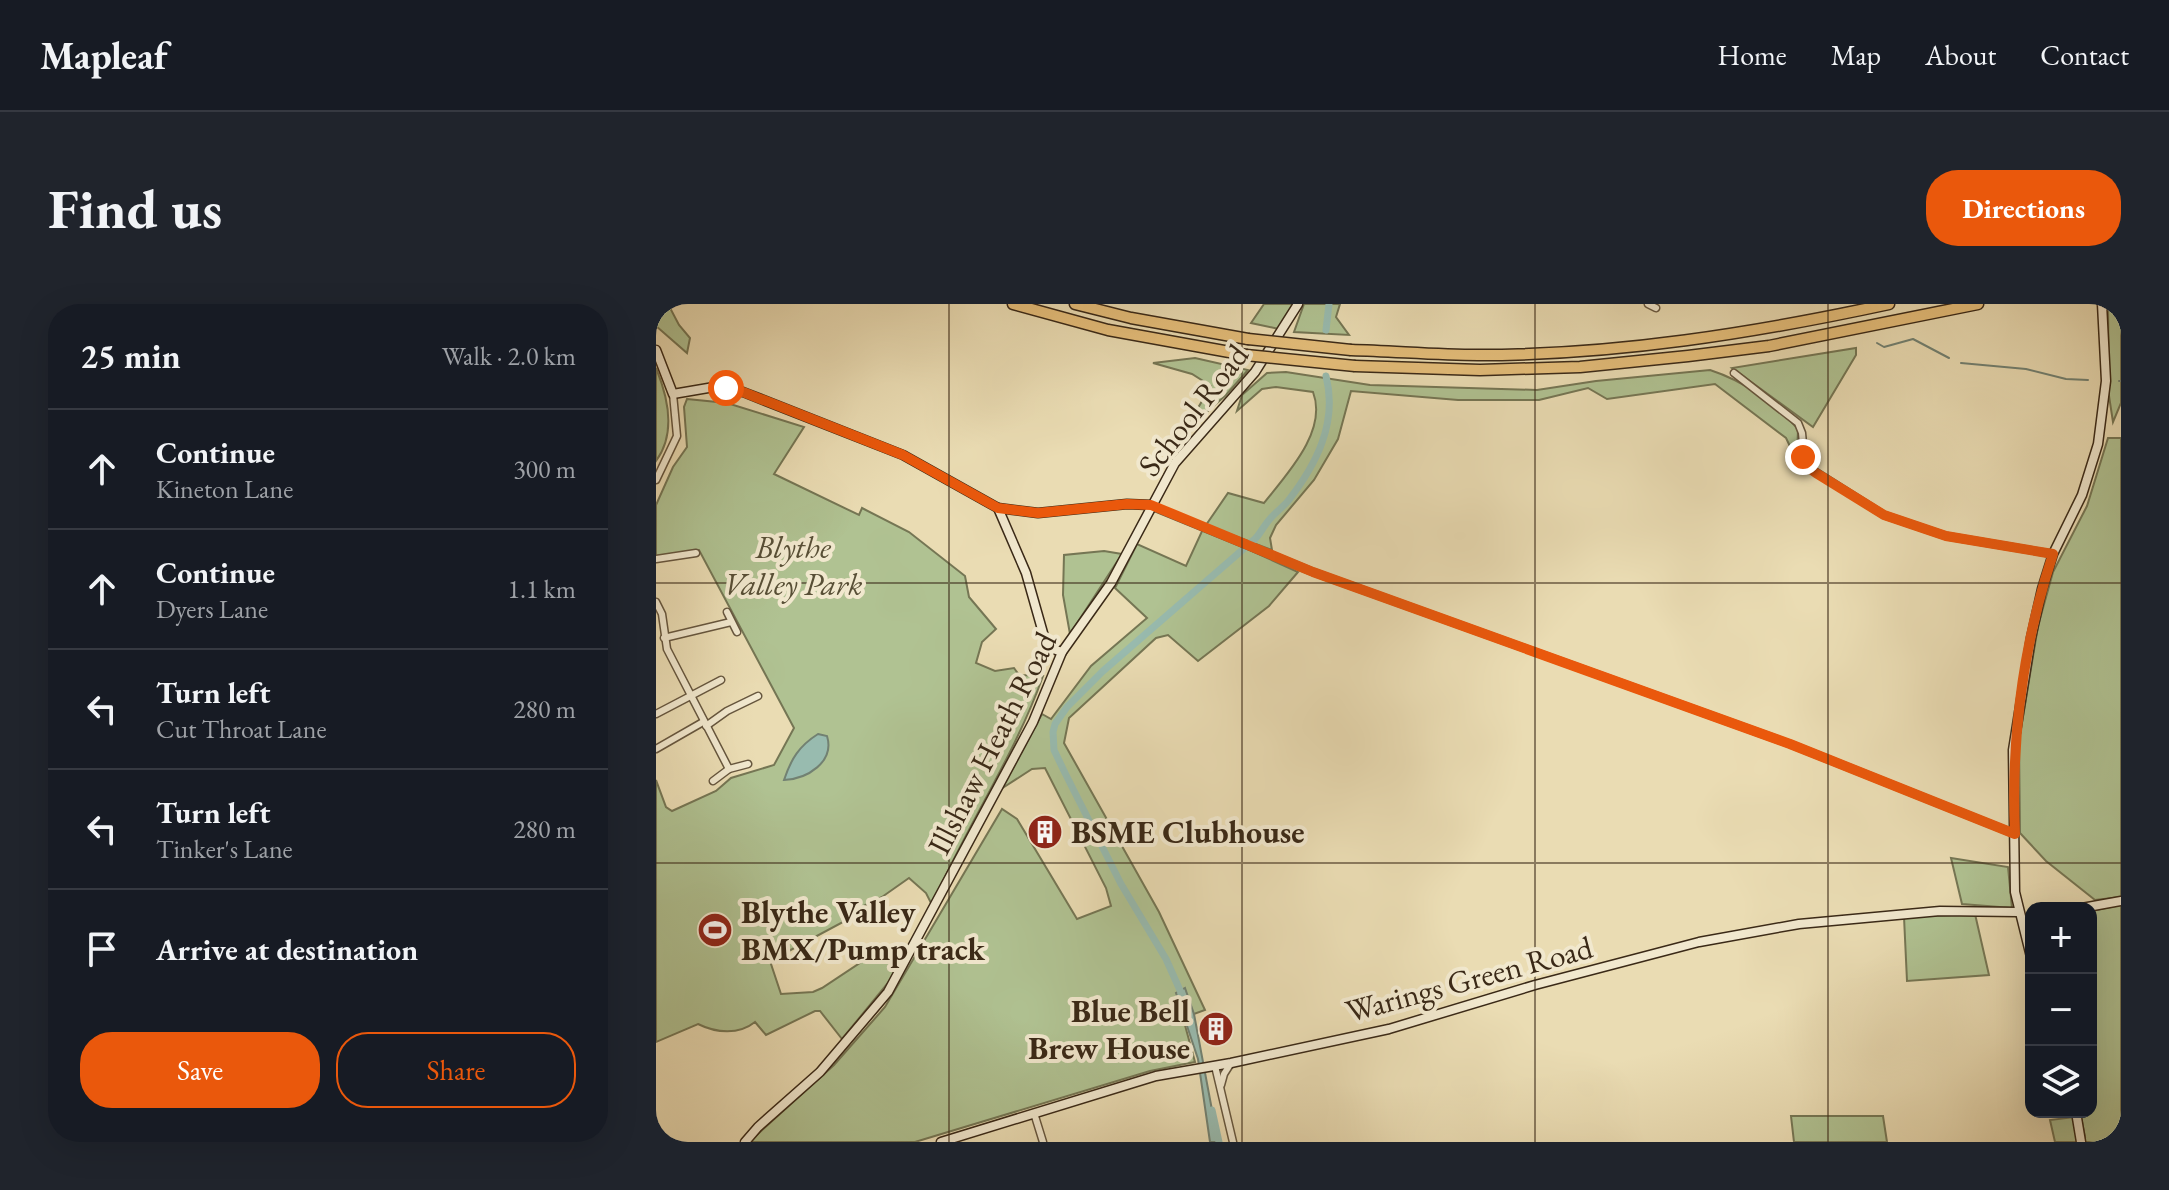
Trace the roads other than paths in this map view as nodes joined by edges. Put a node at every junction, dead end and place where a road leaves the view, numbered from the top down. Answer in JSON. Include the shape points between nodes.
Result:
{"nodes":[{"id":1,"x":1013,"y":304,"type":"edge"},
{"id":2,"x":1075,"y":304,"type":"edge"},
{"id":3,"x":1298,"y":304,"type":"edge"},
{"id":4,"x":1648,"y":304,"type":"edge"},
{"id":5,"x":1889,"y":304,"type":"edge"},
{"id":6,"x":1978,"y":304,"type":"edge"},
{"id":7,"x":2102,"y":304,"type":"edge"},
{"id":8,"x":1656,"y":308,"type":"dead end"},
{"id":9,"x":656,"y":350,"type":"edge"},
{"id":10,"x":1734,"y":373,"type":"dead end"},
{"id":11,"x":673,"y":394,"type":"junction"},
{"id":12,"x":656,"y":480,"type":"edge"},
{"id":13,"x":1151,"y":505,"type":"junction"},
{"id":14,"x":998,"y":508,"type":"junction"},
{"id":15,"x":696,"y":553,"type":"dead end"},
{"id":16,"x":2053,"y":554,"type":"junction"},
{"id":17,"x":656,"y":559,"type":"edge"},
{"id":18,"x":656,"y":602,"type":"edge"},
{"id":19,"x":727,"y":612,"type":"dead end"},
{"id":20,"x":731,"y":622,"type":"junction"},
{"id":21,"x":737,"y":632,"type":"dead end"},
{"id":22,"x":664,"y":638,"type":"junction"},
{"id":23,"x":1047,"y":647,"type":"junction"},
{"id":24,"x":667,"y":649,"type":"junction"},
{"id":25,"x":656,"y":651,"type":"edge"},
{"id":26,"x":1062,"y":652,"type":"junction"},
{"id":27,"x":1053,"y":671,"type":"junction"},
{"id":28,"x":721,"y":680,"type":"dead end"},
{"id":29,"x":691,"y":696,"type":"junction"},
{"id":30,"x":758,"y":696,"type":"dead end"},
{"id":31,"x":656,"y":714,"type":"edge"},
{"id":32,"x":704,"y":724,"type":"junction"},
{"id":33,"x":656,"y":749,"type":"edge"},
{"id":34,"x":748,"y":764,"type":"dead end"},
{"id":35,"x":729,"y":769,"type":"junction"},
{"id":36,"x":713,"y":781,"type":"dead end"},
{"id":37,"x":2015,"y":834,"type":"junction"},
{"id":38,"x":2121,"y":901,"type":"edge"},
{"id":39,"x":2097,"y":905,"type":"edge"},
{"id":40,"x":2019,"y":914,"type":"junction"},
{"id":41,"x":2025,"y":916,"type":"edge"},
{"id":42,"x":2025,"y":936,"type":"edge"},
{"id":43,"x":1231,"y":1063,"type":"junction"},
{"id":44,"x":1212,"y":1066,"type":"junction"},
{"id":45,"x":1221,"y":1086,"type":"junction"},
{"id":46,"x":1034,"y":1113,"type":"junction"},
{"id":47,"x":2077,"y":1118,"type":"edge"},
{"id":48,"x":745,"y":1142,"type":"edge"},
{"id":49,"x":941,"y":1142,"type":"edge"},
{"id":50,"x":1043,"y":1142,"type":"edge"},
{"id":51,"x":1233,"y":1142,"type":"edge"},
{"id":52,"x":2081,"y":1142,"type":"edge"}],
"edges":[{"from":1,"to":6,"type":"highway","bridge":true,"via":[[1108,330],[1246,355],[1355,366],[1494,370],[1580,367],[1769,346]]},
{"from":2,"to":5,"type":"highway","bridge":true,"via":[[1248,339],[1479,355],[1603,349],[1779,328]]},
{"from":3,"to":13,"type":"street","name":"School Road","via":[[1246,384],[1175,463]]},
{"from":4,"to":8,"type":"street"},
{"from":7,"to":16,"type":"street","via":[[2106,381],[2098,444],[2082,495]]},
{"from":9,"to":11,"type":"street"},
{"from":10,"to":16,"type":"street","via":[[1798,423],[1805,465],[1884,515],[1946,536]]},
{"from":11,"to":12,"type":"street","via":[[677,436]]},
{"from":11,"to":14,"type":"street","via":[[714,387],[743,392],[903,455]]},
{"from":13,"to":14,"type":"street","via":[[1038,513]]},
{"from":13,"to":26,"type":"street","name":"Illshaw Heath Road","via":[[1111,583]]},
{"from":13,"to":37,"type":"street","via":[[1313,572],[1790,744]]},
{"from":14,"to":23,"type":"street","via":[[1026,573]]},
{"from":15,"to":17,"type":"street"},
{"from":16,"to":37,"type":"street","via":[[2031,638],[2013,750]]},
{"from":18,"to":22,"type":"street"},
{"from":19,"to":20,"type":"street"},
{"from":20,"to":21,"type":"street"},
{"from":20,"to":22,"type":"street"},
{"from":22,"to":24,"type":"street"},
{"from":23,"to":26,"type":"street"},
{"from":23,"to":27,"type":"street"},
{"from":24,"to":25,"type":"street"},
{"from":24,"to":29,"type":"street"},
{"from":26,"to":27,"type":"street","name":"Illshaw Heath Road"},
{"from":27,"to":48,"type":"street","name":"Illshaw Heath Road","via":[[1038,713],[888,992],[820,1072]]},
{"from":28,"to":29,"type":"street"},
{"from":29,"to":31,"type":"street"},
{"from":29,"to":32,"type":"street"},
{"from":30,"to":32,"type":"street"},
{"from":32,"to":33,"type":"street"},
{"from":32,"to":35,"type":"street"},
{"from":34,"to":35,"type":"street"},
{"from":35,"to":36,"type":"street"},
{"from":37,"to":40,"type":"street"},
{"from":38,"to":39,"type":"street"},
{"from":40,"to":41,"type":"street","name":"Warings Green Road"},
{"from":40,"to":42,"type":"street"},
{"from":40,"to":43,"type":"street","name":"Warings Green Road","via":[[1940,911],[1739,933],[1389,1029]]},
{"from":43,"to":44,"type":"street","name":"Warings Green Road"},
{"from":43,"to":45,"type":"street"},
{"from":44,"to":45,"type":"street"},
{"from":44,"to":46,"type":"street","name":"Warings Green Road","via":[[1156,1076]]},
{"from":45,"to":51,"type":"street"},
{"from":46,"to":49,"type":"street","name":"Warings Green Road"},
{"from":46,"to":50,"type":"street"},
{"from":47,"to":52,"type":"street"}]}
